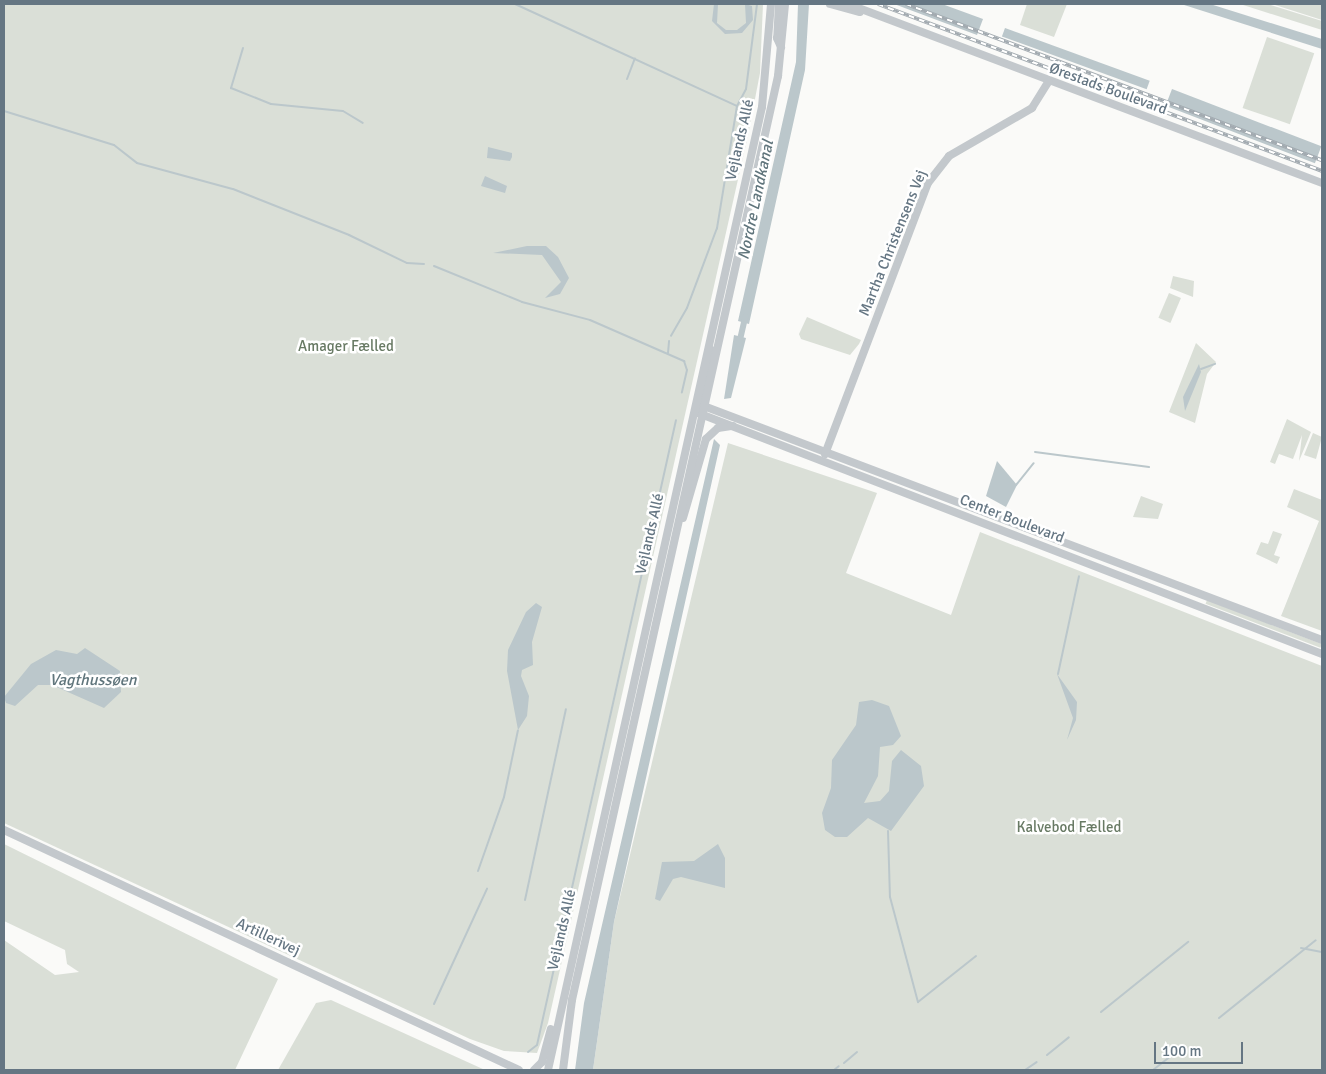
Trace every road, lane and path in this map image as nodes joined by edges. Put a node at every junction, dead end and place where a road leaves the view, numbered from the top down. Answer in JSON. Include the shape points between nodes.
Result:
{"nodes":[{"id":1,"x":771,"y":4,"type":"edge"},
{"id":2,"x":778,"y":4,"type":"edge"},
{"id":3,"x":785,"y":4,"type":"edge"},
{"id":4,"x":830,"y":4,"type":"edge"},
{"id":5,"x":848,"y":4,"type":"edge"},
{"id":6,"x":886,"y":19,"type":"junction"},
{"id":7,"x":782,"y":47,"type":"junction"},
{"id":8,"x":1048,"y":82,"type":"junction"},
{"id":9,"x":1322,"y":183,"type":"edge"},
{"id":10,"x":699,"y":408,"type":"junction"},
{"id":11,"x":734,"y":426,"type":"junction"},
{"id":12,"x":827,"y":451,"type":"junction"},
{"id":13,"x":823,"y":461,"type":"junction"},
{"id":14,"x":678,"y":528,"type":"junction"},
{"id":15,"x":1322,"y":640,"type":"edge"},
{"id":16,"x":1322,"y":654,"type":"edge"},
{"id":17,"x":4,"y":830,"type":"edge"},
{"id":18,"x":561,"y":996,"type":"junction"},
{"id":19,"x":520,"y":1070,"type":"edge"},
{"id":20,"x":534,"y":1070,"type":"edge"},
{"id":21,"x":548,"y":1070,"type":"edge"},
{"id":22,"x":563,"y":1070,"type":"edge"}],
"edges":[{"from":1,"to":10,"type":"street","name":"Vejlands Allé","via":[[762,108],[714,315]]},
{"from":2,"to":7,"type":"street","via":[[777,38]]},
{"from":3,"to":7,"type":"street","name":"Vejlands Allé"},
{"from":4,"to":6,"type":"street","name":"Ørestads Boulevard"},
{"from":5,"to":6,"type":"street","name":"Ørestads Boulevard"},
{"from":6,"to":8,"type":"street","name":"Ørestads Boulevard"},
{"from":7,"to":10,"type":"street","name":"Vejlands Allé"},
{"from":8,"to":9,"type":"street","name":"Ørestads Boulevard"},
{"from":8,"to":12,"type":"street","name":"Martha Christensens Vej","via":[[1032,108],[949,156],[928,184]]},
{"from":10,"to":11,"type":"street","name":"Center Boulevard"},
{"from":10,"to":12,"type":"street","name":"Center Boulevard"},
{"from":10,"to":14,"type":"street","name":"Vejlands Allé"},
{"from":10,"to":18,"type":"street","name":"Vejlands Allé"},
{"from":11,"to":13,"type":"street","name":"Center Boulevard"},
{"from":11,"to":14,"type":"street","name":"Vejlands Allé","via":[[718,428],[706,440],[688,508]]},
{"from":12,"to":13,"type":"street","name":"Martha Christensens Vej"},
{"from":12,"to":15,"type":"street","name":"Center Boulevard"},
{"from":13,"to":16,"type":"street","name":"Center Boulevard"},
{"from":14,"to":22,"type":"street","name":"Vejlands Allé","via":[[572,1000]]},
{"from":17,"to":19,"type":"street","name":"Artillerivej"},
{"from":18,"to":20,"type":"street","via":[[542,1062]]},
{"from":18,"to":21,"type":"street","name":"Vejlands Allé"}]}
